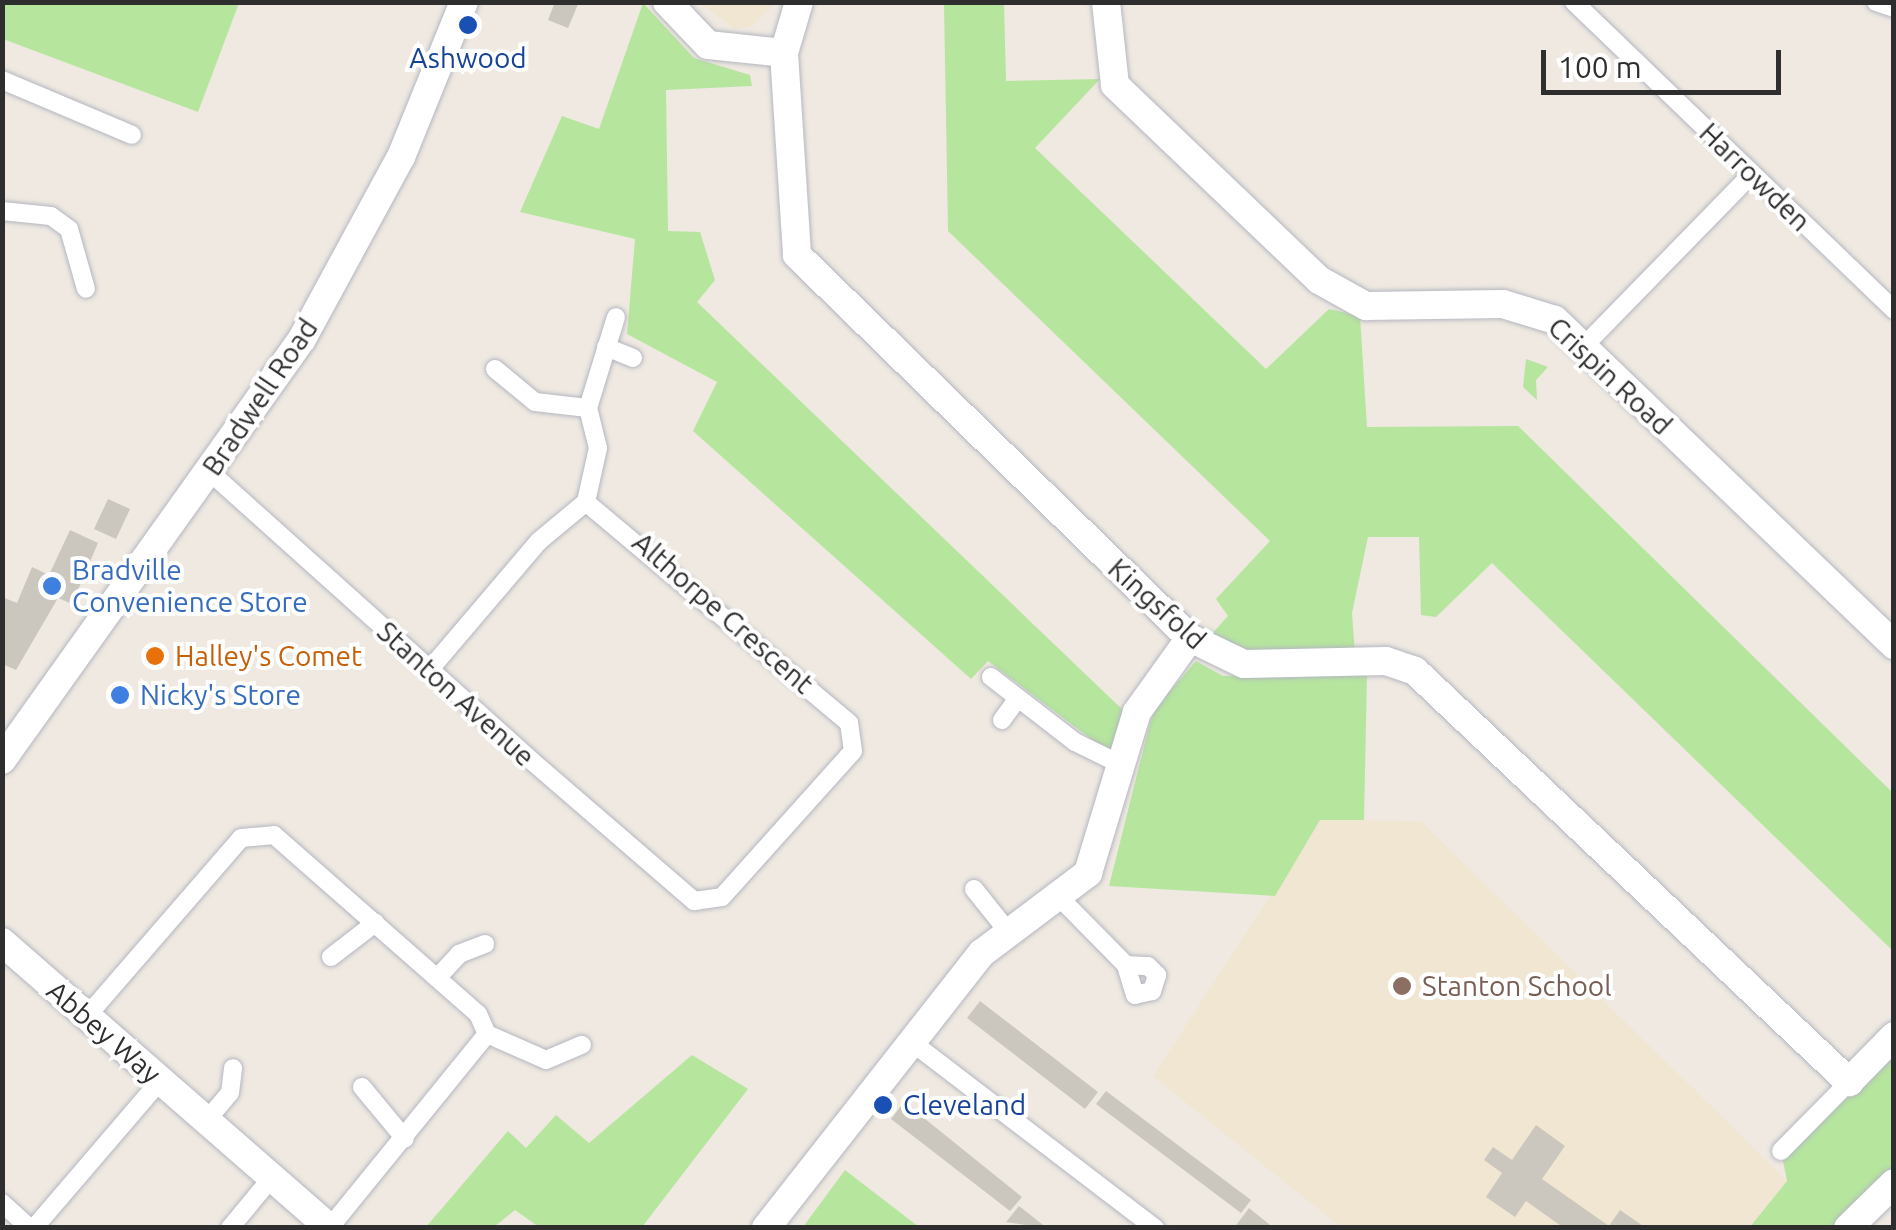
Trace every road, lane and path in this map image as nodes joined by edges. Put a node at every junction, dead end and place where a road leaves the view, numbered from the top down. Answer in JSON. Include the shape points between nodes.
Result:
{"nodes":[{"id":1,"x":464,"y":2,"type":"edge"},
{"id":2,"x":667,"y":2,"type":"edge"},
{"id":3,"x":800,"y":2,"type":"edge"},
{"id":4,"x":1106,"y":2,"type":"edge"},
{"id":5,"x":1574,"y":2,"type":"edge"},
{"id":6,"x":1876,"y":2,"type":"edge"},
{"id":7,"x":1894,"y":8,"type":"edge"},
{"id":8,"x":784,"y":53,"type":"junction"},
{"id":9,"x":2,"y":80,"type":"edge"},
{"id":10,"x":132,"y":134,"type":"dead end"},
{"id":11,"x":1752,"y":174,"type":"junction"},
{"id":12,"x":2,"y":210,"type":"edge"},
{"id":13,"x":86,"y":288,"type":"dead end"},
{"id":14,"x":1894,"y":310,"type":"edge"},
{"id":15,"x":616,"y":317,"type":"dead end"},
{"id":16,"x":606,"y":346,"type":"junction"},
{"id":17,"x":1583,"y":348,"type":"junction"},
{"id":18,"x":633,"y":358,"type":"dead end"},
{"id":19,"x":496,"y":369,"type":"dead end"},
{"id":20,"x":588,"y":408,"type":"junction"},
{"id":21,"x":210,"y":472,"type":"junction"},
{"id":22,"x":586,"y":502,"type":"junction"},
{"id":23,"x":1190,"y":638,"type":"junction"},
{"id":24,"x":1894,"y":646,"type":"edge"},
{"id":25,"x":430,"y":669,"type":"junction"},
{"id":26,"x":991,"y":678,"type":"dead end"},
{"id":27,"x":1017,"y":699,"type":"junction"},
{"id":28,"x":1002,"y":720,"type":"dead end"},
{"id":29,"x":2,"y":760,"type":"edge"},
{"id":30,"x":1124,"y":766,"type":"junction"},
{"id":31,"x":974,"y":890,"type":"dead end"},
{"id":32,"x":1058,"y":896,"type":"junction"},
{"id":33,"x":710,"y":905,"type":"joint"},
{"id":34,"x":375,"y":923,"type":"junction"},
{"id":35,"x":1006,"y":929,"type":"junction"},
{"id":36,"x":2,"y":942,"type":"edge"},
{"id":37,"x":485,"y":944,"type":"dead end"},
{"id":38,"x":331,"y":958,"type":"dead end"},
{"id":39,"x":1126,"y":966,"type":"dead end"},
{"id":40,"x":438,"y":978,"type":"junction"},
{"id":41,"x":87,"y":1016,"type":"junction"},
{"id":42,"x":487,"y":1034,"type":"junction"},
{"id":43,"x":1894,"y":1036,"type":"edge"},
{"id":44,"x":909,"y":1040,"type":"junction"},
{"id":45,"x":582,"y":1044,"type":"dead end"},
{"id":46,"x":232,"y":1068,"type":"dead end"},
{"id":47,"x":160,"y":1081,"type":"junction"},
{"id":48,"x":1849,"y":1082,"type":"junction"},
{"id":49,"x":362,"y":1087,"type":"dead end"},
{"id":50,"x":207,"y":1120,"type":"junction"},
{"id":51,"x":405,"y":1139,"type":"junction"},
{"id":52,"x":1782,"y":1151,"type":"dead end"},
{"id":53,"x":273,"y":1176,"type":"junction"},
{"id":54,"x":1884,"y":1192,"type":"edge"},
{"id":55,"x":2,"y":1204,"type":"edge"},
{"id":56,"x":330,"y":1227,"type":"edge"},
{"id":57,"x":32,"y":1228,"type":"edge"},
{"id":58,"x":230,"y":1228,"type":"edge"},
{"id":59,"x":766,"y":1228,"type":"edge"},
{"id":60,"x":1155,"y":1228,"type":"edge"},
{"id":61,"x":1848,"y":1228,"type":"edge"}],
"edges":[{"from":1,"to":21,"type":"street","name":"Bradwell Road","via":[[366,229]]},
{"from":2,"to":8,"type":"street","via":[[708,45]]},
{"from":3,"to":8,"type":"street","name":"Kingsfold"},
{"from":4,"to":17,"type":"street","name":"Crispin Road","via":[[1115,85],[1335,293],[1389,308],[1525,306]]},
{"from":5,"to":11,"type":"street","name":"Harrowden"},
{"from":6,"to":7,"type":"street"},
{"from":8,"to":23,"type":"street","name":"Kingsfold","via":[[796,255]]},
{"from":9,"to":10,"type":"street"},
{"from":11,"to":14,"type":"street","name":"Harrowden"},
{"from":11,"to":17,"type":"street"},
{"from":12,"to":13,"type":"street","via":[[51,216],[69,229]]},
{"from":15,"to":16,"type":"street"},
{"from":16,"to":18,"type":"street"},
{"from":16,"to":20,"type":"street"},
{"from":17,"to":24,"type":"street","name":"Crispin Road"},
{"from":19,"to":20,"type":"street","via":[[535,402]]},
{"from":20,"to":22,"type":"street","via":[[598,448]]},
{"from":21,"to":25,"type":"street","name":"Stanton Avenue"},
{"from":21,"to":29,"type":"street","name":"Bradwell Road"},
{"from":22,"to":25,"type":"street","via":[[538,541]]},
{"from":22,"to":33,"type":"street","name":"Althorpe Crescent","via":[[783,663],[855,737],[853,751]]},
{"from":23,"to":30,"type":"street","via":[[1137,712]]},
{"from":23,"to":48,"type":"street","name":"Kingsfold","via":[[1244,664],[1386,661],[1432,680]]},
{"from":25,"to":33,"type":"street","name":"Stanton Avenue"},
{"from":26,"to":27,"type":"street"},
{"from":27,"to":28,"type":"street"},
{"from":27,"to":30,"type":"street"},
{"from":30,"to":32,"type":"street","via":[[1102,850]]},
{"from":31,"to":35,"type":"street"},
{"from":32,"to":35,"type":"street"},
{"from":32,"to":39,"type":"street"},
{"from":34,"to":38,"type":"street"},
{"from":34,"to":40,"type":"street"},
{"from":34,"to":41,"type":"street","via":[[274,834],[256,830]]},
{"from":35,"to":44,"type":"street"},
{"from":36,"to":41,"type":"street","name":"Abbey Way"},
{"from":37,"to":40,"type":"street","via":[[459,954]]},
{"from":40,"to":42,"type":"street"},
{"from":41,"to":47,"type":"street","name":"Abbey Way"},
{"from":42,"to":45,"type":"street","via":[[546,1060]]},
{"from":42,"to":51,"type":"street"},
{"from":43,"to":48,"type":"street"},
{"from":44,"to":59,"type":"street"},
{"from":44,"to":60,"type":"street"},
{"from":46,"to":50,"type":"street","via":[[230,1092]]},
{"from":47,"to":50,"type":"street","name":"Abbey Way"},
{"from":47,"to":57,"type":"street"},
{"from":48,"to":52,"type":"street"},
{"from":49,"to":51,"type":"street"},
{"from":50,"to":53,"type":"street","name":"Abbey Way"},
{"from":51,"to":56,"type":"street"},
{"from":53,"to":56,"type":"street","name":"Abbey Way"},
{"from":53,"to":58,"type":"street"},
{"from":54,"to":61,"type":"street"},
{"from":55,"to":57,"type":"street"}]}
